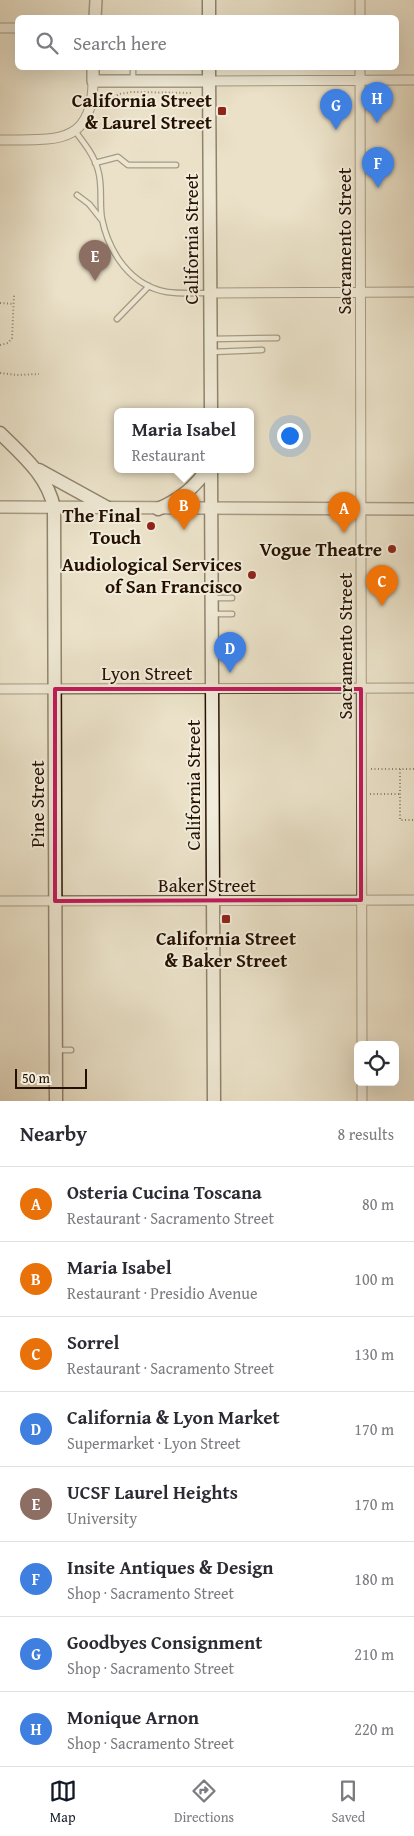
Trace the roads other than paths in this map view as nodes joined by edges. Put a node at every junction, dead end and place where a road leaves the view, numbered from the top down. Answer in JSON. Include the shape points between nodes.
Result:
{"nodes":[{"id":1,"x":96,"y":0,"type":"edge"},
{"id":2,"x":209,"y":0,"type":"edge"},
{"id":3,"x":360,"y":0,"type":"edge"},
{"id":4,"x":95,"y":15,"type":"edge"},
{"id":5,"x":209,"y":15,"type":"edge"},
{"id":6,"x":360,"y":15,"type":"edge"},
{"id":7,"x":0,"y":28,"type":"edge"},
{"id":8,"x":15,"y":28,"type":"edge"},
{"id":9,"x":93,"y":70,"type":"edge"},
{"id":10,"x":133,"y":70,"type":"edge"},
{"id":11,"x":209,"y":70,"type":"edge"},
{"id":12,"x":360,"y":70,"type":"edge"},
{"id":13,"x":360,"y":80,"type":"junction"},
{"id":14,"x":414,"y":80,"type":"edge"},
{"id":15,"x":93,"y":81,"type":"junction"},
{"id":16,"x":133,"y":81,"type":"junction"},
{"id":17,"x":209,"y":81,"type":"junction"},
{"id":18,"x":78,"y":128,"type":"junction"},
{"id":19,"x":0,"y":140,"type":"edge"},
{"id":20,"x":96,"y":163,"type":"junction"},
{"id":21,"x":176,"y":165,"type":"dead end"},
{"id":22,"x":78,"y":195,"type":"dead end"},
{"id":23,"x":102,"y":220,"type":"junction"},
{"id":24,"x":149,"y":286,"type":"junction"},
{"id":25,"x":210,"y":292,"type":"junction"},
{"id":26,"x":360,"y":292,"type":"junction"},
{"id":27,"x":414,"y":292,"type":"edge"},
{"id":28,"x":117,"y":318,"type":"dead end"},
{"id":29,"x":277,"y":338,"type":"dead end"},
{"id":30,"x":211,"y":345,"type":"junction"},
{"id":31,"x":262,"y":350,"type":"dead end"},
{"id":32,"x":211,"y":408,"type":"edge"},
{"id":33,"x":0,"y":433,"type":"edge"},
{"id":34,"x":32,"y":466,"type":"junction"},
{"id":35,"x":203,"y":473,"type":"edge"},
{"id":36,"x":211,"y":473,"type":"edge"},
{"id":37,"x":0,"y":507,"type":"edge"},
{"id":38,"x":54,"y":508,"type":"junction"},
{"id":39,"x":108,"y":508,"type":"junction"},
{"id":40,"x":158,"y":509,"type":"junction"},
{"id":41,"x":211,"y":509,"type":"junction"},
{"id":42,"x":361,"y":509,"type":"junction"},
{"id":43,"x":414,"y":509,"type":"edge"},
{"id":44,"x":212,"y":598,"type":"junction"},
{"id":45,"x":232,"y":598,"type":"dead end"},
{"id":46,"x":212,"y":614,"type":"junction"},
{"id":47,"x":232,"y":614,"type":"dead end"},
{"id":48,"x":361,"y":688,"type":"junction"},
{"id":49,"x":414,"y":688,"type":"edge"},
{"id":50,"x":0,"y":689,"type":"edge"},
{"id":51,"x":55,"y":689,"type":"junction"},
{"id":52,"x":212,"y":689,"type":"junction"},
{"id":53,"x":213,"y":900,"type":"junction"},
{"id":54,"x":361,"y":900,"type":"junction"},
{"id":55,"x":414,"y":900,"type":"edge"},
{"id":56,"x":0,"y":901,"type":"edge"},
{"id":57,"x":55,"y":901,"type":"junction"},
{"id":58,"x":362,"y":1041,"type":"edge"},
{"id":59,"x":56,"y":1050,"type":"junction"},
{"id":60,"x":71,"y":1050,"type":"dead end"},
{"id":61,"x":362,"y":1086,"type":"edge"},
{"id":62,"x":56,"y":1101,"type":"edge"},
{"id":63,"x":214,"y":1101,"type":"edge"},
{"id":64,"x":362,"y":1101,"type":"edge"}],
"edges":[{"from":1,"to":4,"type":"street"},
{"from":2,"to":5,"type":"main road"},
{"from":3,"to":6,"type":"street"},
{"from":7,"to":8,"type":"street"},
{"from":9,"to":15,"type":"street"},
{"from":10,"to":16,"type":"lane"},
{"from":11,"to":17,"type":"main road","name":"California Street"},
{"from":12,"to":13,"type":"street","name":"Sacramento Street"},
{"from":13,"to":14,"type":"street"},
{"from":13,"to":17,"type":"street"},
{"from":13,"to":26,"type":"street","name":"Sacramento Street"},
{"from":15,"to":16,"type":"street"},
{"from":15,"to":18,"type":"street","via":[[91,106]]},
{"from":16,"to":17,"type":"street"},
{"from":17,"to":25,"type":"main road","name":"California Street"},
{"from":18,"to":19,"type":"street","via":[[61,137]]},
{"from":18,"to":20,"type":"lane"},
{"from":20,"to":21,"type":"lane","via":[[118,157],[128,165]]},
{"from":20,"to":23,"type":"lane","via":[[101,185]]},
{"from":22,"to":23,"type":"lane"},
{"from":23,"to":24,"type":"lane","via":[[117,258]]},
{"from":24,"to":25,"type":"lane","via":[[174,293]]},
{"from":24,"to":28,"type":"lane"},
{"from":25,"to":26,"type":"street"},
{"from":25,"to":30,"type":"main road","name":"California Street"},
{"from":26,"to":27,"type":"street"},
{"from":26,"to":42,"type":"street","name":"Sacramento Street"},
{"from":29,"to":30,"type":"lane"},
{"from":30,"to":31,"type":"lane"},
{"from":30,"to":32,"type":"main road","name":"California Street"},
{"from":33,"to":34,"type":"main road"},
{"from":34,"to":38,"type":"main road","name":"Pine Street","via":[[47,486]]},
{"from":34,"to":39,"type":"main road"},
{"from":35,"to":40,"type":"main road","via":[[184,495]]},
{"from":36,"to":41,"type":"main road","name":"California Street"},
{"from":37,"to":38,"type":"street"},
{"from":38,"to":39,"type":"street"},
{"from":38,"to":51,"type":"main road","name":"Pine Street"},
{"from":39,"to":40,"type":"street"},
{"from":40,"to":41,"type":"street"},
{"from":41,"to":42,"type":"street"},
{"from":41,"to":44,"type":"main road","name":"California Street"},
{"from":42,"to":43,"type":"street"},
{"from":42,"to":48,"type":"street","name":"Sacramento Street"},
{"from":44,"to":45,"type":"lane"},
{"from":44,"to":46,"type":"main road","name":"California Street"},
{"from":46,"to":47,"type":"lane"},
{"from":46,"to":52,"type":"main road","name":"California Street"},
{"from":48,"to":49,"type":"street","name":"Lyon Street"},
{"from":48,"to":52,"type":"street","name":"Lyon Street"},
{"from":48,"to":54,"type":"street","name":"Sacramento Street"},
{"from":50,"to":51,"type":"street","name":"Lyon Street"},
{"from":51,"to":52,"type":"street","name":"Lyon Street"},
{"from":51,"to":57,"type":"main road","name":"Pine Street"},
{"from":52,"to":53,"type":"main road","name":"California Street"},
{"from":53,"to":54,"type":"street","name":"Baker Street"},
{"from":53,"to":57,"type":"street","name":"Baker Street"},
{"from":53,"to":63,"type":"main road","name":"California Street"},
{"from":54,"to":55,"type":"street","name":"Baker Street"},
{"from":54,"to":58,"type":"street","name":"Sacramento Street"},
{"from":56,"to":57,"type":"street","name":"Baker Street"},
{"from":57,"to":59,"type":"main road","name":"Pine Street"},
{"from":59,"to":60,"type":"lane"},
{"from":59,"to":62,"type":"main road","name":"Pine Street"},
{"from":61,"to":64,"type":"street"}]}
